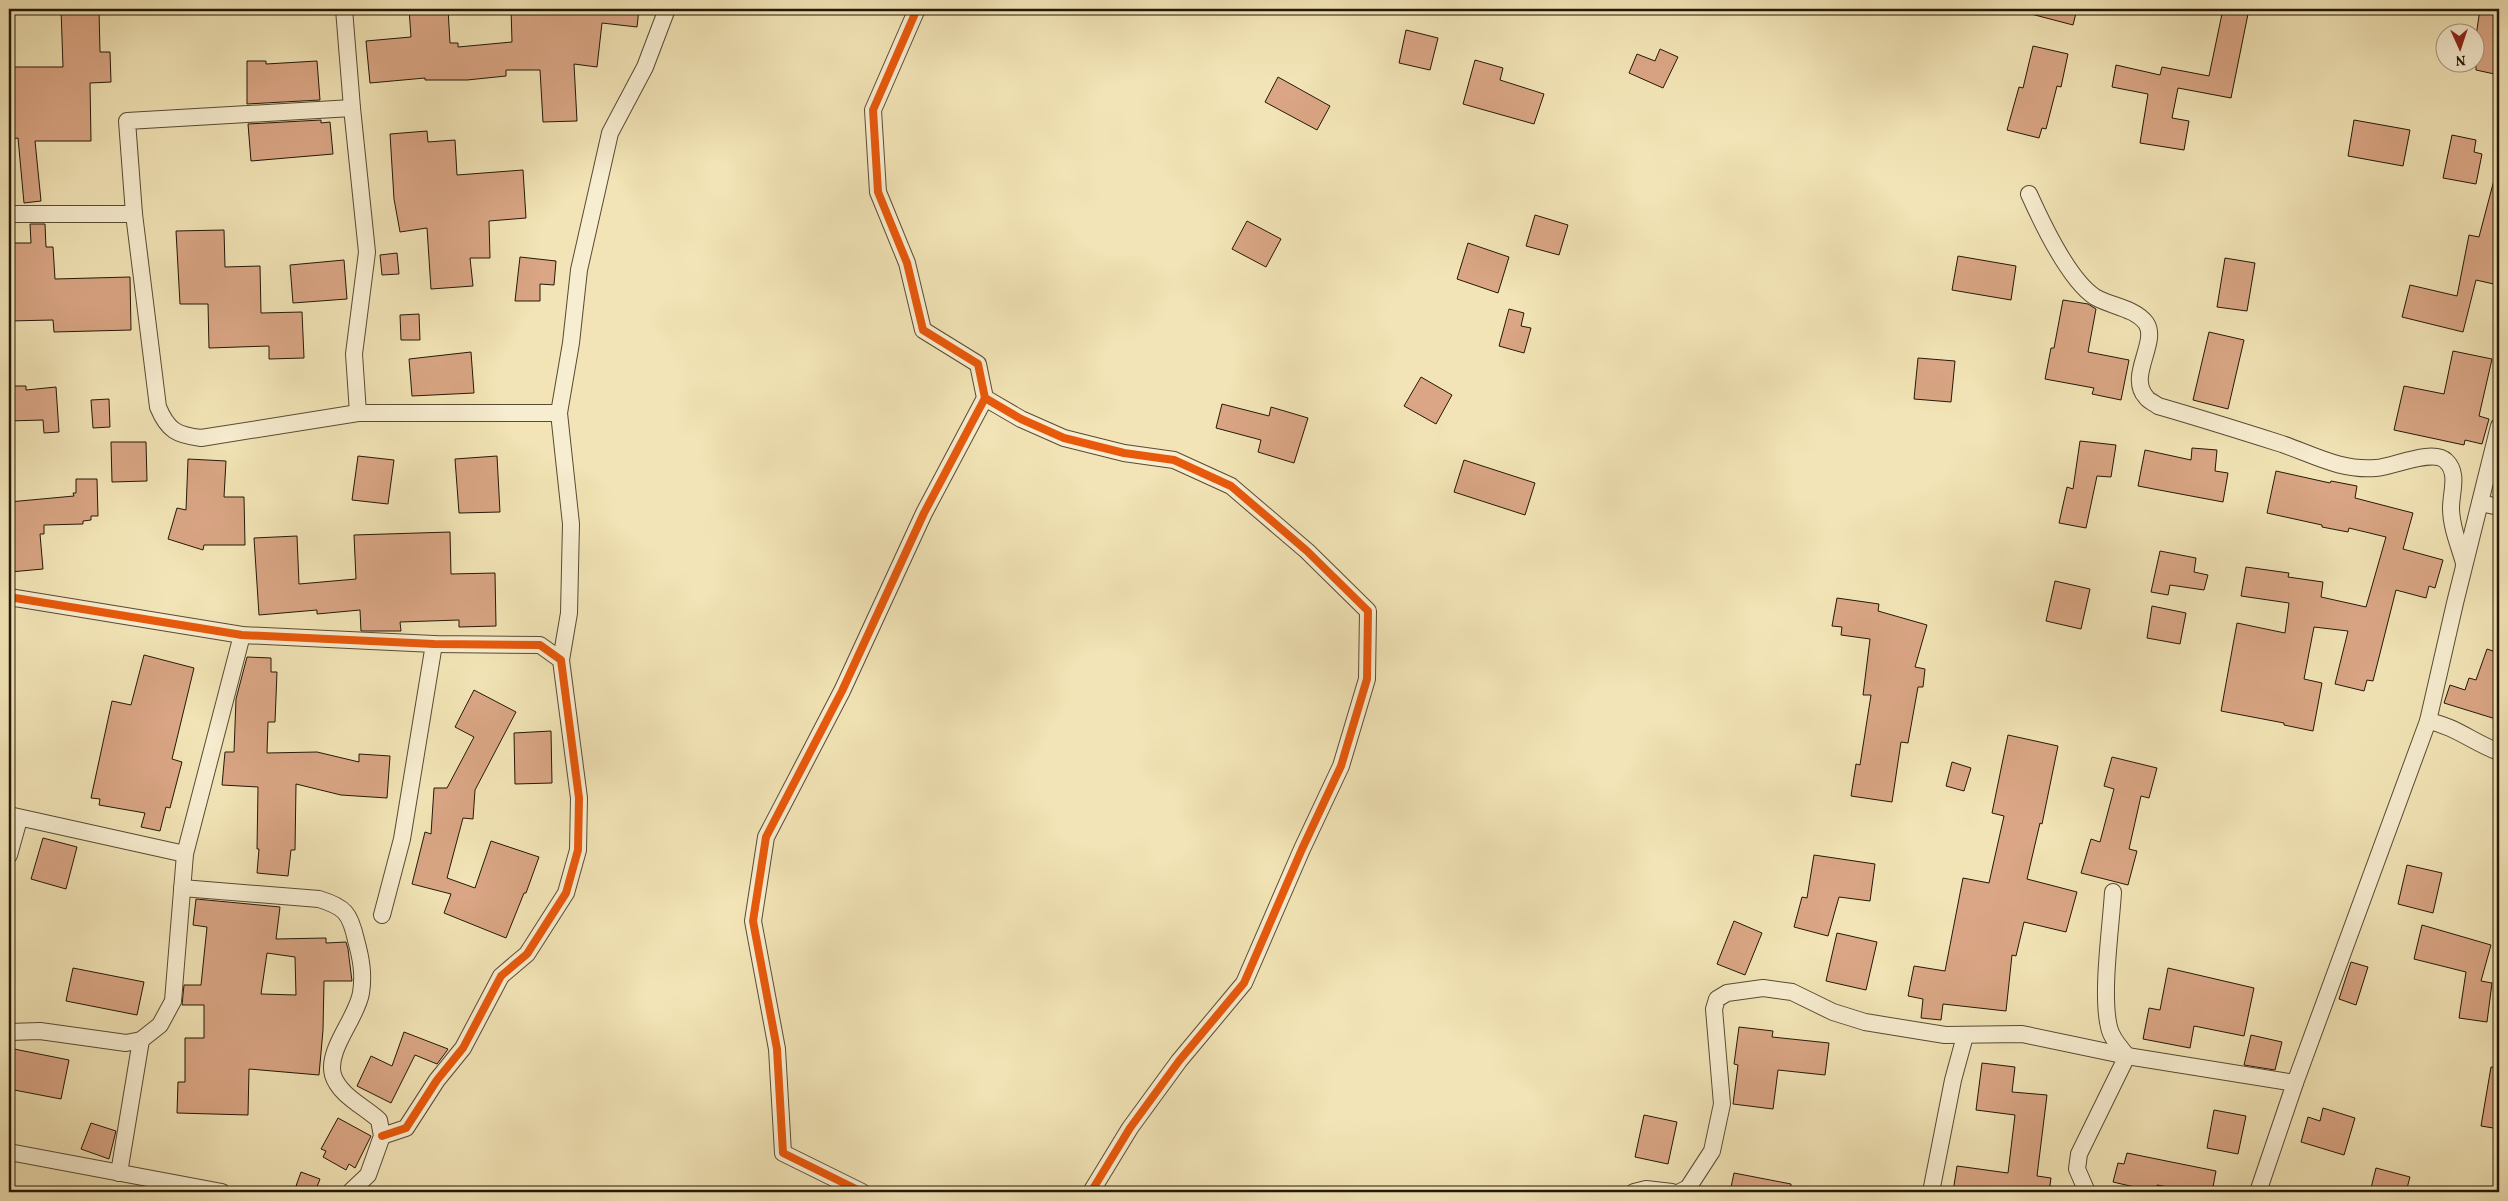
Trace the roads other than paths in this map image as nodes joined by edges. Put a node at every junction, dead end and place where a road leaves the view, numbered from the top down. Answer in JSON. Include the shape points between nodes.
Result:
{"nodes":[{"id":1,"x":344,"y":9,"type":"edge"},
{"id":2,"x":667,"y":9,"type":"edge"},
{"id":3,"x":917,"y":9,"type":"edge"},
{"id":4,"x":352,"y":108,"type":"junction"},
{"id":5,"x":2029,"y":194,"type":"dead end"},
{"id":6,"x":9,"y":214,"type":"edge"},
{"id":7,"x":134,"y":214,"type":"junction"},
{"id":8,"x":985,"y":398,"type":"junction"},
{"id":9,"x":358,"y":413,"type":"junction"},
{"id":10,"x":558,"y":414,"type":"junction"},
{"id":11,"x":2499,"y":426,"type":"edge"},
{"id":12,"x":2480,"y":503,"type":"junction"},
{"id":13,"x":2499,"y":506,"type":"edge"},
{"id":14,"x":2465,"y":565,"type":"junction"},
{"id":15,"x":9,"y":597,"type":"edge"},
{"id":16,"x":242,"y":635,"type":"junction"},
{"id":17,"x":434,"y":644,"type":"junction"},
{"id":18,"x":561,"y":660,"type":"junction"},
{"id":19,"x":2428,"y":721,"type":"junction"},
{"id":20,"x":2499,"y":752,"type":"edge"},
{"id":21,"x":14,"y":817,"type":"edge"},
{"id":22,"x":185,"y":854,"type":"junction"},
{"id":23,"x":9,"y":855,"type":"edge"},
{"id":24,"x":182,"y":888,"type":"junction"},
{"id":25,"x":2113,"y":892,"type":"dead end"},
{"id":26,"x":382,"y":915,"type":"dead end"},
{"id":27,"x":9,"y":1032,"type":"edge"},
{"id":28,"x":1965,"y":1036,"type":"junction"},
{"id":29,"x":141,"y":1040,"type":"junction"},
{"id":30,"x":2127,"y":1056,"type":"junction"},
{"id":31,"x":2295,"y":1083,"type":"junction"},
{"id":32,"x":382,"y":1136,"type":"junction"},
{"id":33,"x":9,"y":1152,"type":"edge"},
{"id":34,"x":119,"y":1173,"type":"junction"},
{"id":35,"x":222,"y":1192,"type":"edge"},
{"id":36,"x":350,"y":1192,"type":"edge"},
{"id":37,"x":862,"y":1192,"type":"edge"},
{"id":38,"x":1091,"y":1192,"type":"edge"},
{"id":39,"x":1634,"y":1192,"type":"edge"},
{"id":40,"x":1672,"y":1192,"type":"edge"},
{"id":41,"x":1680,"y":1192,"type":"edge"},
{"id":42,"x":1931,"y":1192,"type":"edge"},
{"id":43,"x":2087,"y":1192,"type":"edge"},
{"id":44,"x":2258,"y":1192,"type":"edge"}],
"edges":[{"from":1,"to":4,"type":"street"},
{"from":2,"to":10,"type":"street","via":[[645,67],[610,133],[579,270]]},
{"from":3,"to":8,"type":"street","via":[[873,110],[878,192],[908,263],[923,330],[978,364]]},
{"from":4,"to":7,"type":"street","via":[[127,121]]},
{"from":4,"to":9,"type":"street","via":[[367,252],[354,354]]},
{"from":5,"to":14,"type":"street","via":[[2046,229],[2082,286],[2095,297],[2133,314],[2146,324],[2150,336],[2140,370],[2145,397],[2158,406],[2289,446],[2328,463],[2377,468],[2432,456],[2445,460],[2454,472],[2451,509]]},
{"from":6,"to":7,"type":"street"},
{"from":7,"to":9,"type":"street","via":[[158,407],[165,423],[182,436],[201,438]]},
{"from":8,"to":37,"type":"street","via":[[924,513],[842,691],[766,837],[753,921],[777,1049],[783,1153]]},
{"from":8,"to":38,"type":"street","via":[[1064,438],[1124,453],[1174,460],[1231,486],[1307,551],[1368,611],[1367,679],[1342,766],[1244,983],[1178,1061],[1130,1128]]},
{"from":9,"to":10,"type":"street"},
{"from":10,"to":18,"type":"street","via":[[571,524],[569,613]]},
{"from":11,"to":12,"type":"street"},
{"from":12,"to":13,"type":"street"},
{"from":12,"to":14,"type":"street"},
{"from":14,"to":19,"type":"street"},
{"from":15,"to":16,"type":"street"},
{"from":16,"to":17,"type":"street"},
{"from":16,"to":22,"type":"street"},
{"from":17,"to":18,"type":"street","via":[[540,645]]},
{"from":17,"to":26,"type":"street","via":[[402,839]]},
{"from":18,"to":32,"type":"street","via":[[579,798],[578,850],[566,893],[528,954],[501,976],[463,1048],[437,1080],[406,1128]]},
{"from":19,"to":20,"type":"street","via":[[2446,724]]},
{"from":19,"to":31,"type":"street"},
{"from":21,"to":22,"type":"street"},
{"from":21,"to":23,"type":"street"},
{"from":22,"to":24,"type":"street"},
{"from":24,"to":29,"type":"street","via":[[173,1001],[160,1024]]},
{"from":24,"to":32,"type":"street","via":[[319,899],[340,905],[352,920],[363,968],[361,995],[332,1060],[333,1076],[342,1090],[379,1120]]},
{"from":25,"to":30,"type":"street","via":[[2108,1026]]},
{"from":27,"to":29,"type":"street","via":[[40,1032],[126,1043]]},
{"from":28,"to":30,"type":"street","via":[[2002,1032],[2022,1034]]},
{"from":28,"to":41,"type":"street","via":[[1865,1022],[1834,1012],[1792,992],[1763,988],[1722,996],[1717,999],[1714,1009],[1722,1104],[1712,1151],[1688,1188]]},
{"from":28,"to":42,"type":"street"},
{"from":29,"to":34,"type":"street"},
{"from":30,"to":31,"type":"street"},
{"from":30,"to":43,"type":"street","via":[[2079,1154],[2077,1168]]},
{"from":31,"to":44,"type":"street"},
{"from":32,"to":36,"type":"street","via":[[368,1175]]},
{"from":33,"to":34,"type":"street"},
{"from":34,"to":35,"type":"street"},
{"from":39,"to":40,"type":"street","via":[[1646,1189]]}]}
